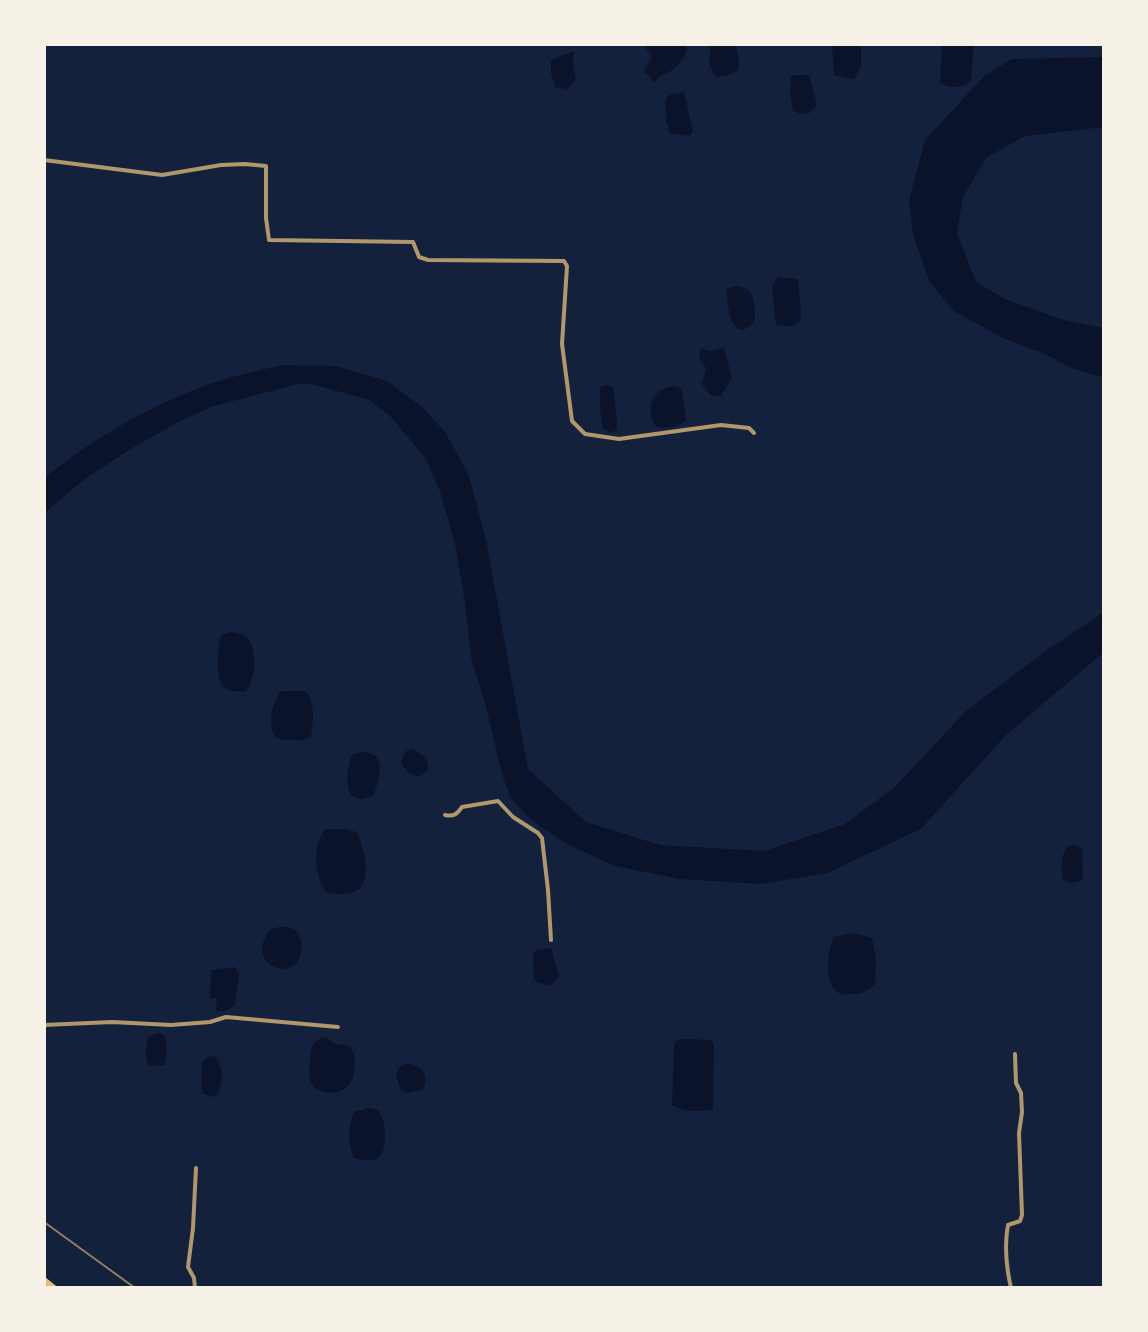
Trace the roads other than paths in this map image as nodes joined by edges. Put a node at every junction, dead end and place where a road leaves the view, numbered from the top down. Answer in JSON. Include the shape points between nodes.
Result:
{"nodes":[{"id":1,"x":44,"y":160,"type":"edge"},
{"id":2,"x":754,"y":433,"type":"dead end"},
{"id":3,"x":445,"y":815,"type":"dead end"},
{"id":4,"x":551,"y":940,"type":"dead end"},
{"id":5,"x":44,"y":1025,"type":"edge"},
{"id":6,"x":338,"y":1027,"type":"dead end"},
{"id":7,"x":1015,"y":1054,"type":"dead end"},
{"id":8,"x":196,"y":1168,"type":"dead end"},
{"id":9,"x":44,"y":1280,"type":"edge"},
{"id":10,"x":54,"y":1288,"type":"edge"},
{"id":11,"x":195,"y":1288,"type":"edge"},
{"id":12,"x":1011,"y":1288,"type":"edge"}],
"edges":[{"from":1,"to":2,"type":"street","via":[[162,175],[221,165],[266,166],[269,240],[413,242],[419,257],[428,260],[564,261],[562,344],[572,421],[585,434],[619,439],[721,425]]},
{"from":3,"to":4,"type":"street","via":[[498,801],[538,833]]},
{"from":5,"to":6,"type":"street","via":[[171,1025],[226,1017]]},
{"from":7,"to":12,"type":"street","via":[[1022,1112],[1022,1215],[1008,1225],[1006,1236]]},
{"from":8,"to":11,"type":"street","via":[[188,1267]]},
{"from":9,"to":10,"type":"highway"}]}
